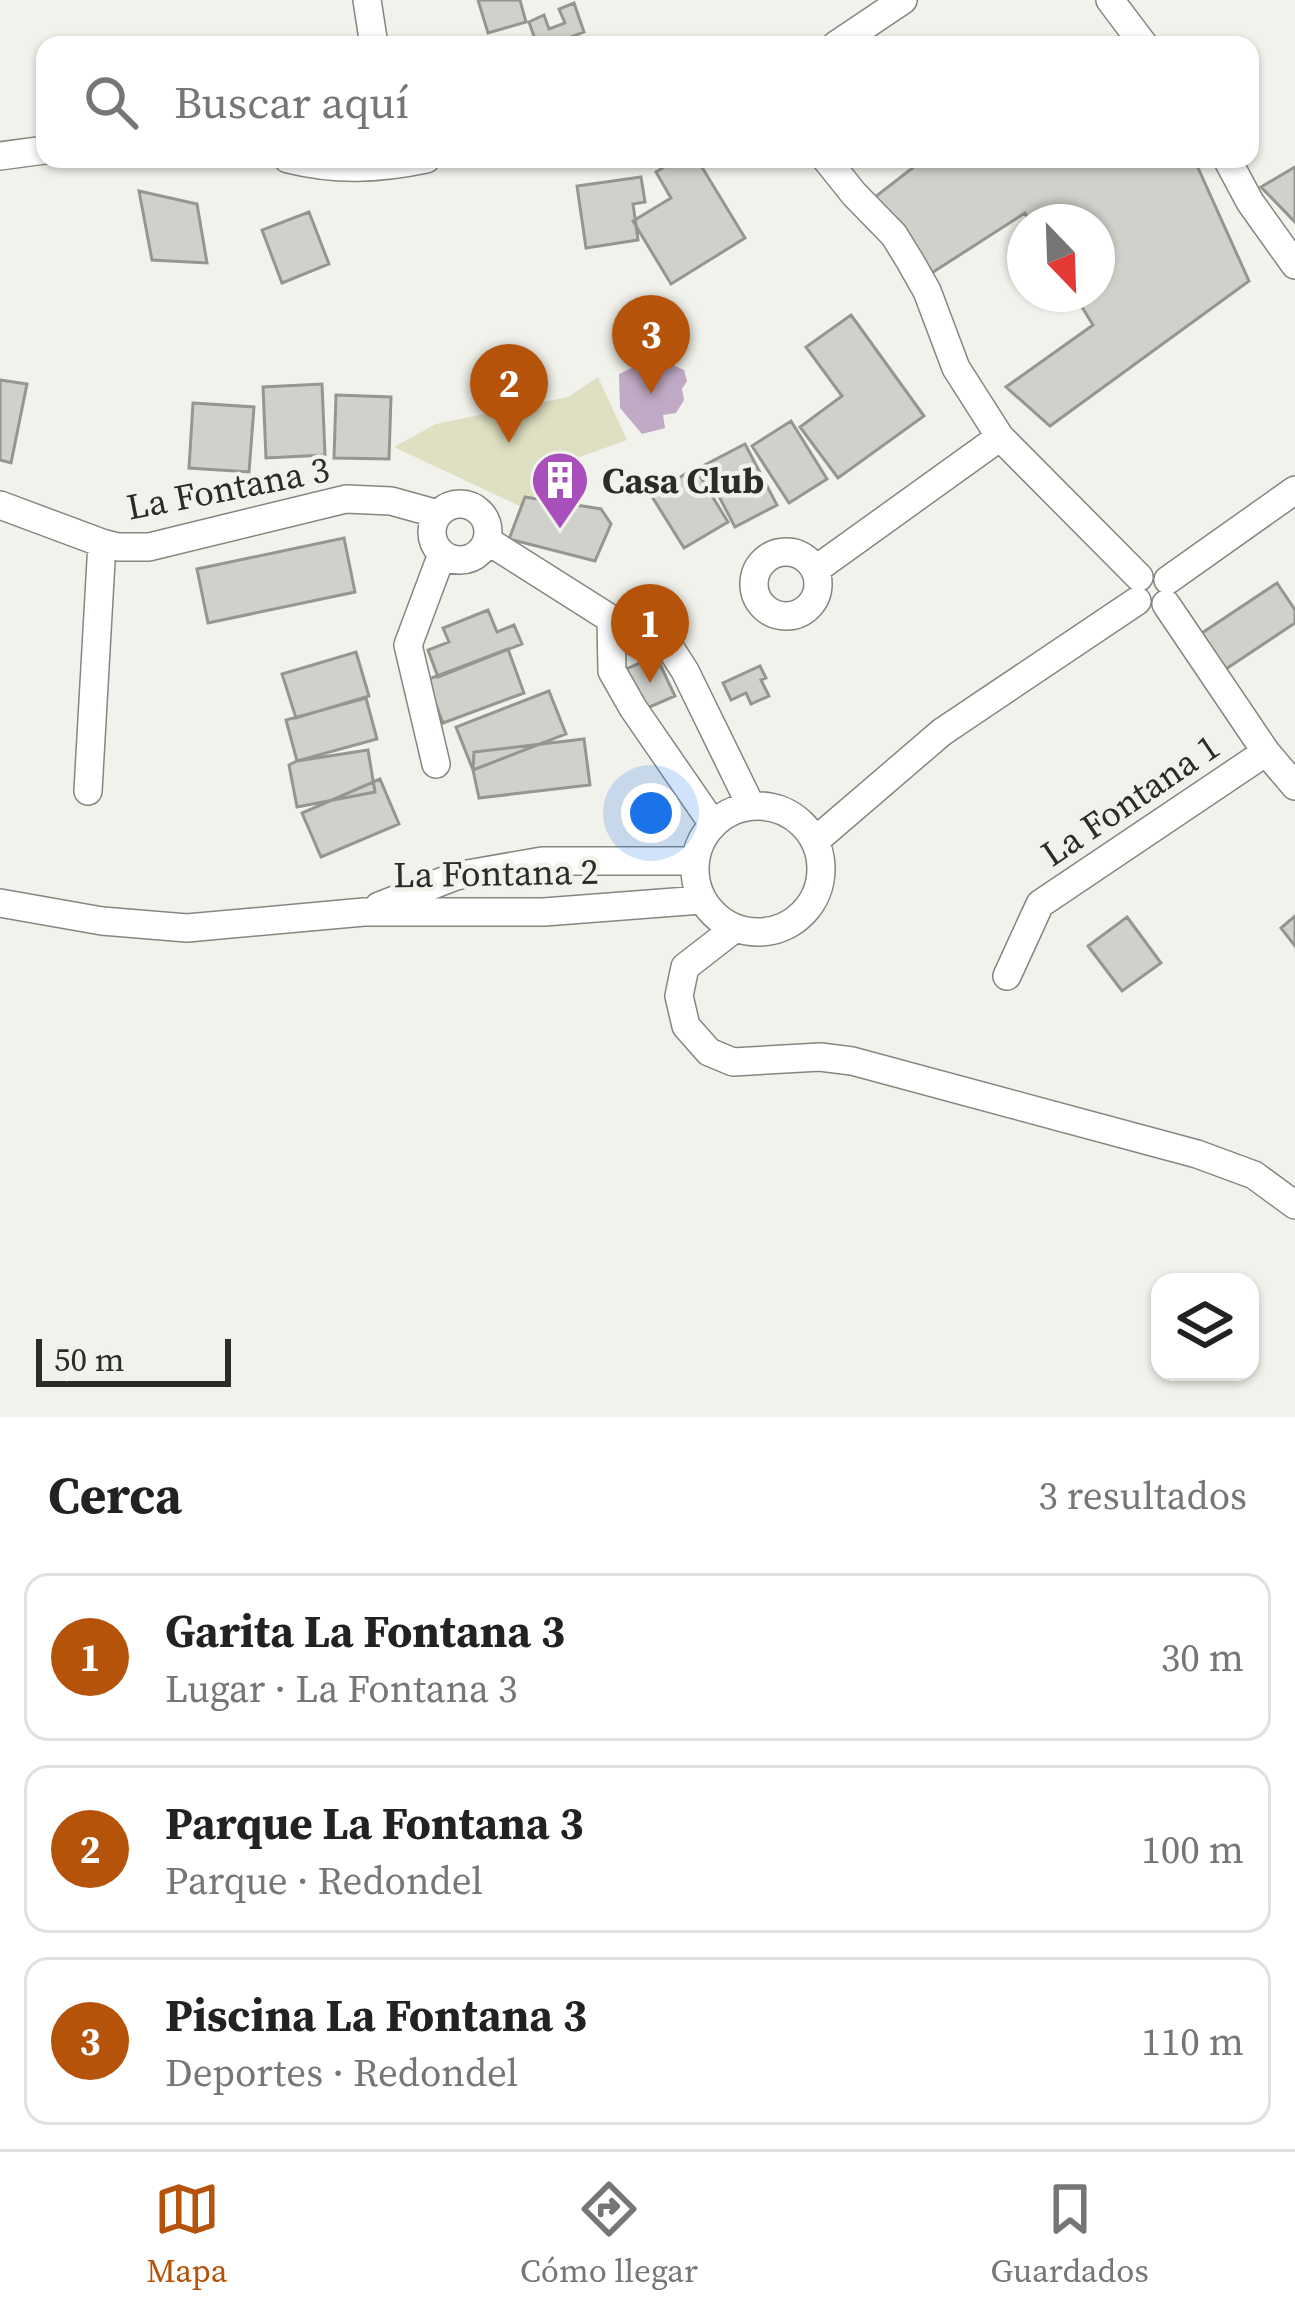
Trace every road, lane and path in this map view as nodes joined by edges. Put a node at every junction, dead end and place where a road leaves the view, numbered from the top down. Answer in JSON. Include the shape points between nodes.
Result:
{"nodes":[{"id":1,"x":367,"y":0,"type":"edge"},
{"id":2,"x":903,"y":0,"type":"edge"},
{"id":3,"x":1109,"y":0,"type":"edge"},
{"id":4,"x":373,"y":36,"type":"edge"},
{"id":5,"x":849,"y":36,"type":"edge"},
{"id":6,"x":1137,"y":36,"type":"edge"},
{"id":7,"x":36,"y":151,"type":"edge"},
{"id":8,"x":0,"y":156,"type":"edge"},
{"id":9,"x":833,"y":168,"type":"edge"},
{"id":10,"x":1232,"y":168,"type":"edge"},
{"id":11,"x":1295,"y":265,"type":"edge"},
{"id":12,"x":1000,"y":436,"type":"junction"},
{"id":13,"x":1295,"y":490,"type":"edge"},
{"id":14,"x":0,"y":505,"type":"edge"},
{"id":15,"x":438,"y":514,"type":"junction"},
{"id":16,"x":488,"y":541,"type":"junction"},
{"id":17,"x":102,"y":543,"type":"junction"},
{"id":18,"x":442,"y":554,"type":"junction"},
{"id":19,"x":815,"y":570,"type":"dead end"},
{"id":20,"x":1152,"y":590,"type":"junction"},
{"id":21,"x":611,"y":619,"type":"junction"},
{"id":22,"x":1266,"y":752,"type":"junction"},
{"id":23,"x":436,"y":764,"type":"dead end"},
{"id":24,"x":1295,"y":786,"type":"edge"},
{"id":25,"x":88,"y":790,"type":"dead end"},
{"id":26,"x":751,"y":806,"type":"junction"},
{"id":27,"x":713,"y":824,"type":"junction"},
{"id":28,"x":811,"y":835,"type":"junction"},
{"id":29,"x":695,"y":861,"type":"junction"},
{"id":30,"x":701,"y":900,"type":"junction"},
{"id":31,"x":0,"y":903,"type":"edge"},
{"id":32,"x":364,"y":912,"type":"junction"},
{"id":33,"x":734,"y":929,"type":"junction"},
{"id":34,"x":1006,"y":976,"type":"dead end"},
{"id":35,"x":1295,"y":1205,"type":"edge"}],
"edges":[{"from":1,"to":4,"type":"street"},
{"from":2,"to":5,"type":"street"},
{"from":3,"to":6,"type":"street"},
{"from":7,"to":8,"type":"street"},
{"from":9,"to":12,"type":"street","name":"La Fontana 1","via":[[910,260],[956,368]]},
{"from":10,"to":11,"type":"street"},
{"from":12,"to":19,"type":"street"},
{"from":12,"to":20,"type":"street","name":"La Fontana 1"},
{"from":13,"to":20,"type":"street"},
{"from":14,"to":17,"type":"street","name":"La Fontana 3"},
{"from":15,"to":16,"type":"street","via":[[470,505],[484,515]]},
{"from":15,"to":17,"type":"street","name":"La Fontana 3","via":[[346,499],[148,547]]},
{"from":15,"to":18,"type":"street","via":[[432,530]]},
{"from":16,"to":18,"type":"street","via":[[474,557]]},
{"from":16,"to":21,"type":"street"},
{"from":17,"to":25,"type":"street","name":"La Fontana 3"},
{"from":18,"to":23,"type":"street","via":[[408,645]]},
{"from":20,"to":22,"type":"street","name":"La Fontana 1"},
{"from":20,"to":28,"type":"street","via":[[942,731]]},
{"from":21,"to":26,"type":"street","via":[[667,644]]},
{"from":21,"to":27,"type":"street","via":[[612,670]]},
{"from":22,"to":24,"type":"street","name":"La Fontana 1"},
{"from":22,"to":34,"type":"street","name":"La Fontana 1","via":[[1040,904]]},
{"from":26,"to":27,"type":"street"},
{"from":26,"to":28,"type":"street","via":[[787,813]]},
{"from":27,"to":29,"type":"street"},
{"from":28,"to":33,"type":"street","via":[[821,879],[805,913],[772,932]]},
{"from":29,"to":30,"type":"street"},
{"from":29,"to":32,"type":"street","name":"La Fontana 2","via":[[542,861],[456,876]]},
{"from":30,"to":32,"type":"street","name":"La Fontana 2","via":[[544,912]]},
{"from":30,"to":33,"type":"street"},
{"from":31,"to":32,"type":"street","name":"La Fontana 2","via":[[187,928]]},
{"from":33,"to":35,"type":"street","via":[[686,967],[679,996],[686,1025],[709,1052],[733,1062],[852,1061],[1197,1154],[1254,1175]]}]}
